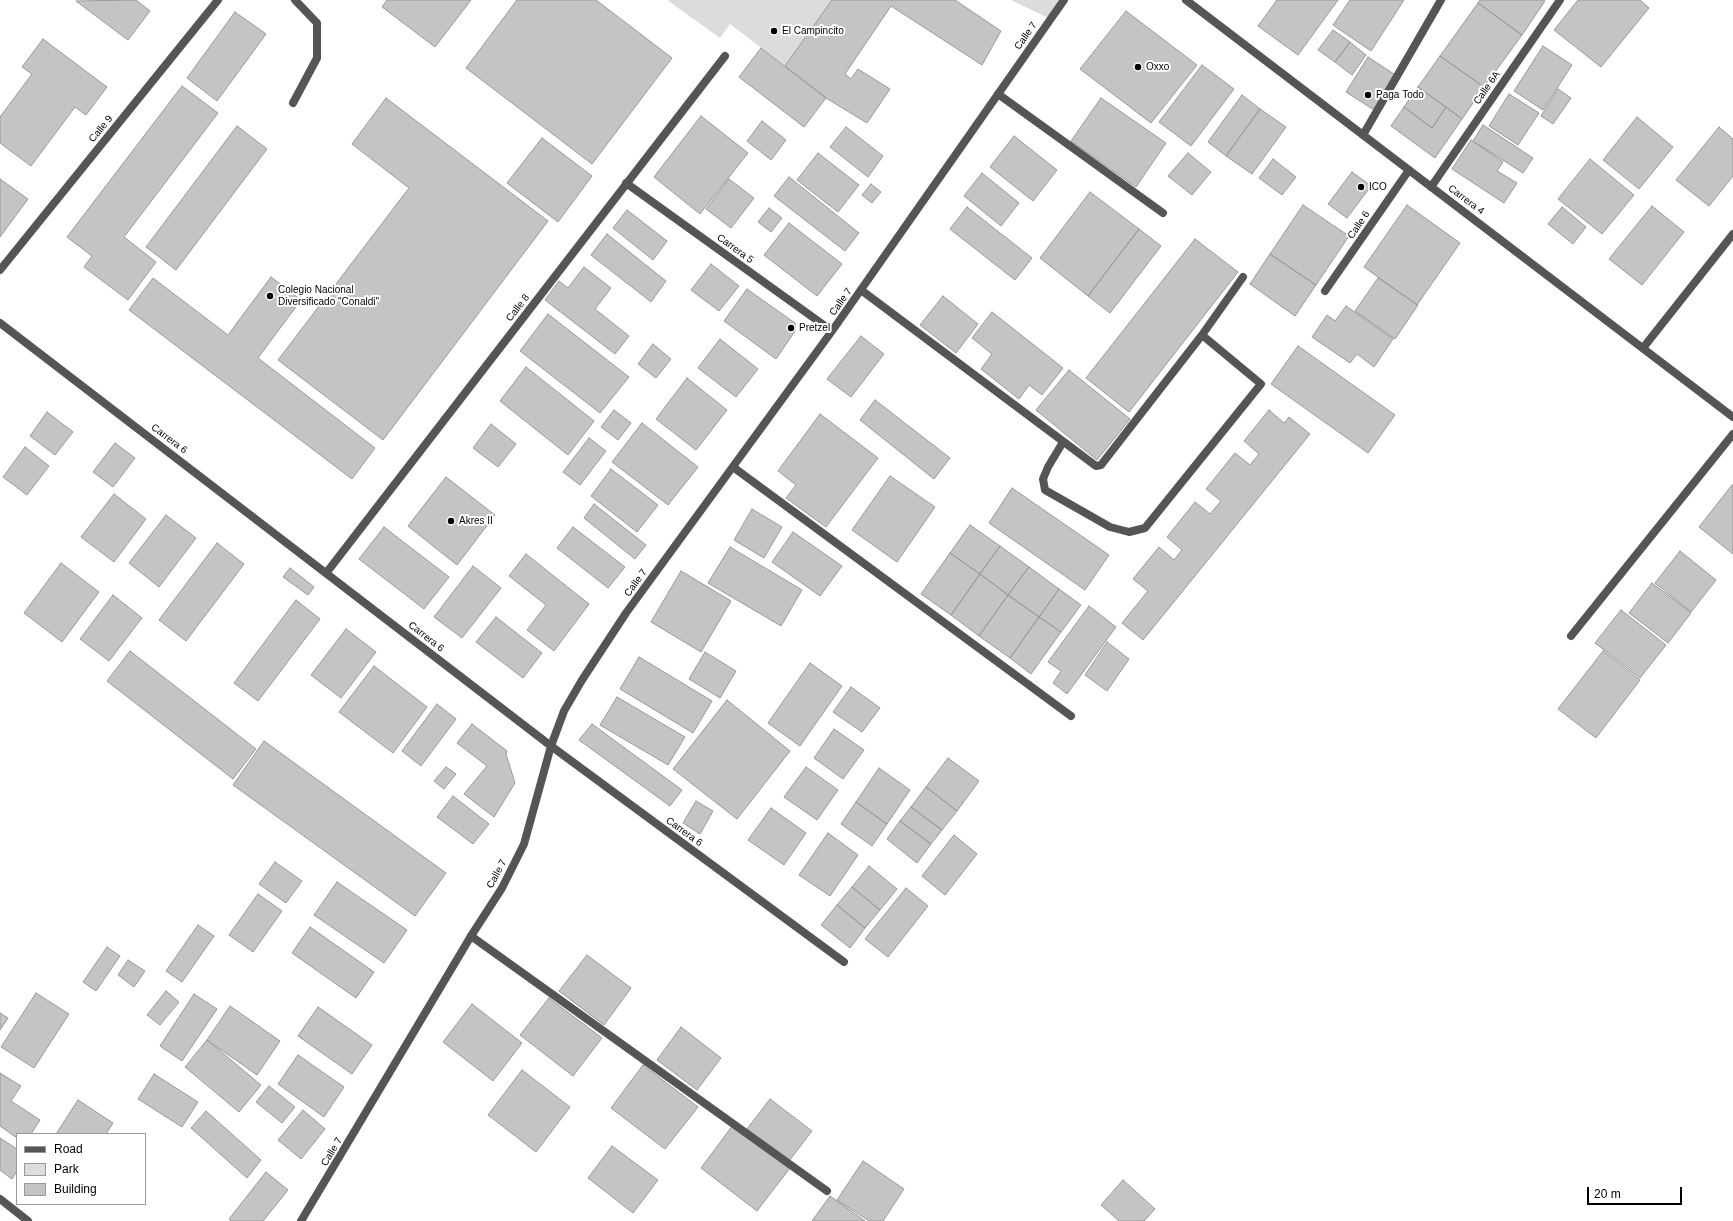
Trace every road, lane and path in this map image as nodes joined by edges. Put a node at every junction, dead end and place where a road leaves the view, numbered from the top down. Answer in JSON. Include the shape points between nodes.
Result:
{"nodes":[{"id":1,"x":218,"y":0,"type":"edge"},
{"id":2,"x":295,"y":0,"type":"edge"},
{"id":3,"x":1064,"y":0,"type":"edge"},
{"id":4,"x":1186,"y":0,"type":"edge"},
{"id":5,"x":1441,"y":0,"type":"edge"},
{"id":6,"x":1560,"y":0,"type":"edge"},
{"id":7,"x":725,"y":56,"type":"dead end"},
{"id":8,"x":998,"y":94,"type":"junction"},
{"id":9,"x":293,"y":103,"type":"dead end"},
{"id":10,"x":1363,"y":135,"type":"junction"},
{"id":11,"x":1409,"y":170,"type":"junction"},
{"id":12,"x":626,"y":184,"type":"junction"},
{"id":13,"x":1431,"y":187,"type":"junction"},
{"id":14,"x":1163,"y":213,"type":"dead end"},
{"id":15,"x":1733,"y":234,"type":"edge"},
{"id":16,"x":0,"y":270,"type":"edge"},
{"id":17,"x":1243,"y":276,"type":"dead end"},
{"id":18,"x":861,"y":290,"type":"junction"},
{"id":19,"x":1325,"y":292,"type":"dead end"},
{"id":20,"x":0,"y":323,"type":"edge"},
{"id":21,"x":832,"y":331,"type":"junction"},
{"id":22,"x":1202,"y":336,"type":"junction"},
{"id":23,"x":1643,"y":348,"type":"junction"},
{"id":24,"x":1733,"y":417,"type":"edge"},
{"id":25,"x":1733,"y":434,"type":"edge"},
{"id":26,"x":1063,"y":442,"type":"junction"},
{"id":27,"x":733,"y":467,"type":"junction"},
{"id":28,"x":327,"y":572,"type":"junction"},
{"id":29,"x":1571,"y":636,"type":"dead end"},
{"id":30,"x":1071,"y":716,"type":"dead end"},
{"id":31,"x":551,"y":746,"type":"junction"},
{"id":32,"x":471,"y":936,"type":"junction"},
{"id":33,"x":844,"y":962,"type":"dead end"},
{"id":34,"x":827,"y":1191,"type":"dead end"},
{"id":35,"x":0,"y":1198,"type":"edge"},
{"id":36,"x":28,"y":1221,"type":"edge"},
{"id":37,"x":301,"y":1221,"type":"edge"}],
"edges":[{"from":1,"to":16,"type":"street","name":"Calle 9"},
{"from":2,"to":9,"type":"street","via":[[318,23],[317,58]]},
{"from":3,"to":8,"type":"street","name":"Calle 7"},
{"from":4,"to":10,"type":"street","name":"Carrera 4"},
{"from":5,"to":10,"type":"street"},
{"from":6,"to":13,"type":"street","name":"Calle 6A"},
{"from":7,"to":12,"type":"street","name":"Calle 8"},
{"from":8,"to":14,"type":"street"},
{"from":8,"to":18,"type":"street","name":"Calle 7"},
{"from":10,"to":11,"type":"street","name":"Carrera 4"},
{"from":11,"to":13,"type":"street","name":"Carrera 4"},
{"from":11,"to":19,"type":"street","name":"Calle 6"},
{"from":12,"to":21,"type":"street","name":"Carrera 5"},
{"from":12,"to":28,"type":"street","name":"Calle 8"},
{"from":13,"to":23,"type":"street","name":"Carrera 4"},
{"from":15,"to":23,"type":"street"},
{"from":17,"to":22,"type":"street"},
{"from":18,"to":21,"type":"street","name":"Calle 7"},
{"from":18,"to":26,"type":"street"},
{"from":20,"to":28,"type":"street","name":"Carrera 6"},
{"from":21,"to":27,"type":"street","name":"Calle 7"},
{"from":22,"to":26,"type":"street","via":[[1101,465],[1096,466]]},
{"from":22,"to":26,"type":"street","via":[[1261,384],[1145,528],[1130,532],[1110,527],[1045,490],[1043,478]]},
{"from":23,"to":24,"type":"street","name":"Carrera 4"},
{"from":25,"to":29,"type":"street"},
{"from":27,"to":30,"type":"street"},
{"from":27,"to":31,"type":"street","name":"Calle 7","via":[[626,613],[582,680],[564,711]]},
{"from":28,"to":31,"type":"street","name":"Carrera 6"},
{"from":31,"to":32,"type":"street","name":"Calle 7","via":[[524,844],[502,888]]},
{"from":31,"to":33,"type":"street","name":"Carrera 6"},
{"from":32,"to":34,"type":"street"},
{"from":32,"to":37,"type":"street","name":"Calle 7"},
{"from":35,"to":36,"type":"street"}]}
